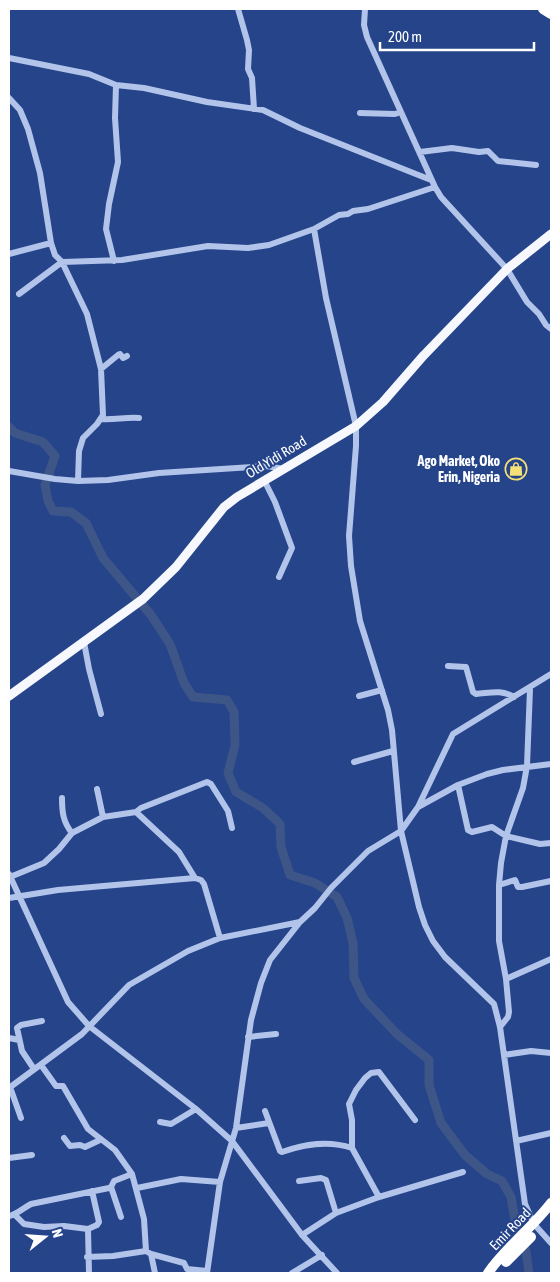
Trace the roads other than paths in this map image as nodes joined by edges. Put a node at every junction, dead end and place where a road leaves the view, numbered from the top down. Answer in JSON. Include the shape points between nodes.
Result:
{"nodes":[{"id":1,"x":238,"y":9,"type":"edge"},
{"id":2,"x":365,"y":9,"type":"edge"},
{"id":3,"x":543,"y":9,"type":"edge"},
{"id":4,"x":551,"y":14,"type":"edge"},
{"id":5,"x":9,"y":58,"type":"edge"},
{"id":6,"x":116,"y":85,"type":"junction"},
{"id":7,"x":9,"y":98,"type":"edge"},
{"id":8,"x":254,"y":109,"type":"junction"},
{"id":9,"x":401,"y":112,"type":"junction"},
{"id":10,"x":360,"y":113,"type":"dead end"},
{"id":11,"x":420,"y":152,"type":"junction"},
{"id":12,"x":536,"y":165,"type":"dead end"},
{"id":13,"x":431,"y":180,"type":"junction"},
{"id":14,"x":435,"y":188,"type":"junction"},
{"id":15,"x":314,"y":229,"type":"junction"},
{"id":16,"x":551,"y":234,"type":"edge"},
{"id":17,"x":51,"y":243,"type":"junction"},
{"id":18,"x":9,"y":254,"type":"edge"},
{"id":19,"x":114,"y":260,"type":"junction"},
{"id":20,"x":62,"y":262,"type":"junction"},
{"id":21,"x":507,"y":268,"type":"junction"},
{"id":22,"x":19,"y":294,"type":"dead end"},
{"id":23,"x":551,"y":329,"type":"edge"},
{"id":24,"x":127,"y":356,"type":"dead end"},
{"id":25,"x":101,"y":369,"type":"junction"},
{"id":26,"x":139,"y":418,"type":"dead end"},
{"id":27,"x":101,"y":419,"type":"junction"},
{"id":28,"x":356,"y":426,"type":"junction"},
{"id":29,"x":284,"y":469,"type":"junction"},
{"id":30,"x":9,"y":471,"type":"edge"},
{"id":31,"x":264,"y":480,"type":"junction"},
{"id":32,"x":78,"y":481,"type":"junction"},
{"id":33,"x":279,"y":577,"type":"dead end"},
{"id":34,"x":84,"y":642,"type":"junction"},
{"id":35,"x":448,"y":666,"type":"dead end"},
{"id":36,"x":551,"y":674,"type":"edge"},
{"id":37,"x":530,"y":688,"type":"junction"},
{"id":38,"x":382,"y":690,"type":"junction"},
{"id":39,"x":9,"y":696,"type":"edge"},
{"id":40,"x":359,"y":696,"type":"dead end"},
{"id":41,"x":514,"y":697,"type":"junction"},
{"id":42,"x":102,"y":714,"type":"dead end"},
{"id":43,"x":393,"y":751,"type":"junction"},
{"id":44,"x":354,"y":762,"type":"dead end"},
{"id":45,"x":551,"y":764,"type":"edge"},
{"id":46,"x":527,"y":766,"type":"junction"},
{"id":47,"x":458,"y":784,"type":"junction"},
{"id":48,"x":97,"y":789,"type":"dead end"},
{"id":49,"x":62,"y":798,"type":"dead end"},
{"id":50,"x":418,"y":807,"type":"junction"},
{"id":51,"x":136,"y":812,"type":"junction"},
{"id":52,"x":103,"y":817,"type":"junction"},
{"id":53,"x":232,"y":828,"type":"dead end"},
{"id":54,"x":402,"y":831,"type":"junction"},
{"id":55,"x":72,"y":833,"type":"junction"},
{"id":56,"x":506,"y":836,"type":"junction"},
{"id":57,"x":551,"y":843,"type":"edge"},
{"id":58,"x":9,"y":876,"type":"edge"},
{"id":59,"x":195,"y":878,"type":"junction"},
{"id":60,"x":551,"y":881,"type":"edge"},
{"id":61,"x":499,"y":885,"type":"junction"},
{"id":62,"x":18,"y":896,"type":"junction"},
{"id":63,"x":9,"y":898,"type":"edge"},
{"id":64,"x":300,"y":922,"type":"junction"},
{"id":65,"x":220,"y":938,"type":"junction"},
{"id":66,"x":551,"y":959,"type":"edge"},
{"id":67,"x":506,"y":979,"type":"junction"},
{"id":68,"x":42,"y":1021,"type":"dead end"},
{"id":69,"x":89,"y":1026,"type":"junction"},
{"id":70,"x":500,"y":1027,"type":"junction"},
{"id":71,"x":276,"y":1034,"type":"dead end"},
{"id":72,"x":248,"y":1037,"type":"junction"},
{"id":73,"x":9,"y":1038,"type":"edge"},
{"id":74,"x":19,"y":1040,"type":"junction"},
{"id":75,"x":551,"y":1052,"type":"edge"},
{"id":76,"x":504,"y":1055,"type":"junction"},
{"id":77,"x":41,"y":1065,"type":"junction"},
{"id":78,"x":34,"y":1069,"type":"junction"},
{"id":79,"x":9,"y":1088,"type":"edge"},
{"id":80,"x":196,"y":1109,"type":"junction"},
{"id":81,"x":265,"y":1111,"type":"dead end"},
{"id":82,"x":21,"y":1118,"type":"dead end"},
{"id":83,"x":415,"y":1120,"type":"dead end"},
{"id":84,"x":160,"y":1122,"type":"dead end"},
{"id":85,"x":269,"y":1123,"type":"junction"},
{"id":86,"x":236,"y":1128,"type":"junction"},
{"id":87,"x":551,"y":1133,"type":"edge"},
{"id":88,"x":64,"y":1138,"type":"dead end"},
{"id":89,"x":100,"y":1140,"type":"junction"},
{"id":90,"x":232,"y":1141,"type":"junction"},
{"id":91,"x":516,"y":1141,"type":"junction"},
{"id":92,"x":352,"y":1148,"type":"junction"},
{"id":93,"x":32,"y":1155,"type":"dead end"},
{"id":94,"x":9,"y":1158,"type":"edge"},
{"id":95,"x":462,"y":1172,"type":"dead end"},
{"id":96,"x":132,"y":1174,"type":"junction"},
{"id":97,"x":299,"y":1181,"type":"dead end"},
{"id":98,"x":220,"y":1182,"type":"junction"},
{"id":99,"x":111,"y":1187,"type":"junction"},
{"id":100,"x":137,"y":1188,"type":"junction"},
{"id":101,"x":92,"y":1191,"type":"junction"},
{"id":102,"x":379,"y":1197,"type":"junction"},
{"id":103,"x":551,"y":1203,"type":"edge"},
{"id":104,"x":336,"y":1213,"type":"junction"},
{"id":105,"x":551,"y":1214,"type":"edge"},
{"id":106,"x":12,"y":1215,"type":"edge"},
{"id":107,"x":121,"y":1217,"type":"dead end"},
{"id":108,"x":536,"y":1227,"type":"junction"},
{"id":109,"x":88,"y":1229,"type":"junction"},
{"id":110,"x":302,"y":1235,"type":"junction"},
{"id":111,"x":551,"y":1243,"type":"edge"},
{"id":112,"x":514,"y":1249,"type":"junction"},
{"id":113,"x":149,"y":1252,"type":"junction"},
{"id":114,"x":322,"y":1255,"type":"junction"},
{"id":115,"x":88,"y":1257,"type":"junction"},
{"id":116,"x":207,"y":1272,"type":"edge"},
{"id":117,"x":89,"y":1273,"type":"edge"},
{"id":118,"x":155,"y":1273,"type":"edge"},
{"id":119,"x":292,"y":1273,"type":"edge"},
{"id":120,"x":337,"y":1273,"type":"edge"},
{"id":121,"x":488,"y":1273,"type":"edge"},
{"id":122,"x":496,"y":1273,"type":"edge"}],
"edges":[{"from":1,"to":8,"type":"street","via":[[248,40],[248,69],[252,78]]},
{"from":2,"to":9,"type":"street","via":[[364,25],[368,37]]},
{"from":3,"to":4,"type":"highway"},
{"from":5,"to":6,"type":"street","via":[[89,74]]},
{"from":6,"to":8,"type":"street"},
{"from":6,"to":19,"type":"street","via":[[118,162],[106,229]]},
{"from":7,"to":17,"type":"street","via":[[20,110],[34,145]]},
{"from":8,"to":13,"type":"street"},
{"from":9,"to":10,"type":"street"},
{"from":9,"to":11,"type":"street"},
{"from":11,"to":12,"type":"street","via":[[448,148],[488,151],[498,161]]},
{"from":11,"to":13,"type":"street"},
{"from":13,"to":14,"type":"street"},
{"from":14,"to":15,"type":"street","via":[[340,215]]},
{"from":14,"to":21,"type":"street"},
{"from":15,"to":19,"type":"street","via":[[269,245],[195,247]]},
{"from":15,"to":28,"type":"street","via":[[326,298]]},
{"from":16,"to":21,"type":"main road","name":"Old Yidi Road"},
{"from":17,"to":18,"type":"street"},
{"from":17,"to":20,"type":"street","via":[[55,255]]},
{"from":19,"to":20,"type":"street"},
{"from":20,"to":22,"type":"street"},
{"from":20,"to":25,"type":"street","via":[[87,314]]},
{"from":21,"to":23,"type":"street","via":[[527,302]]},
{"from":21,"to":28,"type":"main road","name":"Old Yidi Road","via":[[383,402]]},
{"from":24,"to":25,"type":"street","via":[[123,358],[120,354],[114,357]]},
{"from":25,"to":27,"type":"street"},
{"from":26,"to":27,"type":"street"},
{"from":27,"to":32,"type":"street","via":[[83,438]]},
{"from":28,"to":29,"type":"main road","name":"Old Yidi Road"},
{"from":28,"to":38,"type":"street","via":[[350,566],[360,620]]},
{"from":29,"to":31,"type":"main road","name":"Old Yidi Road"},
{"from":29,"to":32,"type":"street","via":[[267,466]]},
{"from":30,"to":32,"type":"street"},
{"from":31,"to":33,"type":"street","via":[[292,548]]},
{"from":31,"to":34,"type":"main road","name":"Old Yidi Road","via":[[224,507],[176,567],[140,602]]},
{"from":34,"to":39,"type":"main road","name":"Old Yidi Road"},
{"from":34,"to":42,"type":"street"},
{"from":35,"to":41,"type":"street","via":[[466,667],[476,694],[500,692]]},
{"from":36,"to":37,"type":"street"},
{"from":37,"to":41,"type":"street"},
{"from":37,"to":46,"type":"street"},
{"from":38,"to":40,"type":"street"},
{"from":38,"to":43,"type":"street","via":[[390,720]]},
{"from":41,"to":50,"type":"street","via":[[453,734]]},
{"from":43,"to":44,"type":"street"},
{"from":43,"to":54,"type":"street"},
{"from":45,"to":46,"type":"street"},
{"from":46,"to":47,"type":"street"},
{"from":46,"to":56,"type":"street"},
{"from":47,"to":50,"type":"street"},
{"from":47,"to":56,"type":"street","via":[[468,830],[472,832],[492,826]]},
{"from":48,"to":52,"type":"street"},
{"from":49,"to":55,"type":"street","via":[[64,820]]},
{"from":50,"to":54,"type":"street"},
{"from":51,"to":52,"type":"street"},
{"from":51,"to":53,"type":"street","via":[[208,782],[228,812]]},
{"from":51,"to":59,"type":"street","via":[[179,852]]},
{"from":52,"to":55,"type":"street"},
{"from":54,"to":64,"type":"street","via":[[368,850]]},
{"from":54,"to":70,"type":"street","via":[[425,925],[445,957],[494,1004]]},
{"from":55,"to":58,"type":"street","via":[[44,863]]},
{"from":56,"to":57,"type":"street","via":[[540,844]]},
{"from":56,"to":61,"type":"street"},
{"from":58,"to":62,"type":"street"},
{"from":59,"to":62,"type":"street"},
{"from":59,"to":65,"type":"street","via":[[204,884]]},
{"from":60,"to":61,"type":"street","via":[[518,887],[515,880]]},
{"from":61,"to":67,"type":"street","via":[[499,941]]},
{"from":62,"to":63,"type":"street"},
{"from":62,"to":69,"type":"street","via":[[68,1002]]},
{"from":64,"to":65,"type":"street"},
{"from":64,"to":72,"type":"street","via":[[270,960]]},
{"from":65,"to":69,"type":"street","via":[[188,950],[129,985]]},
{"from":66,"to":67,"type":"street"},
{"from":67,"to":70,"type":"street","via":[[509,1012]]},
{"from":68,"to":74,"type":"street","via":[[17,1028]]},
{"from":69,"to":77,"type":"street"},
{"from":69,"to":80,"type":"street"},
{"from":70,"to":76,"type":"street"},
{"from":71,"to":72,"type":"street"},
{"from":72,"to":86,"type":"street"},
{"from":73,"to":74,"type":"street"},
{"from":74,"to":78,"type":"street"},
{"from":75,"to":76,"type":"street"},
{"from":76,"to":91,"type":"street"},
{"from":77,"to":78,"type":"street"},
{"from":77,"to":89,"type":"street","via":[[56,1086],[63,1086],[88,1129]]},
{"from":78,"to":79,"type":"street"},
{"from":79,"to":82,"type":"street"},
{"from":80,"to":84,"type":"street","via":[[171,1124]]},
{"from":80,"to":90,"type":"street"},
{"from":81,"to":85,"type":"street"},
{"from":83,"to":92,"type":"street","via":[[379,1072],[371,1073],[350,1100]]},
{"from":85,"to":86,"type":"street"},
{"from":85,"to":92,"type":"street","via":[[282,1152],[318,1143],[339,1143]]},
{"from":86,"to":90,"type":"street"},
{"from":87,"to":91,"type":"street"},
{"from":88,"to":89,"type":"street","via":[[70,1146],[85,1148]]},
{"from":89,"to":96,"type":"street","via":[[109,1144]]},
{"from":90,"to":98,"type":"street"},
{"from":90,"to":110,"type":"street"},
{"from":91,"to":108,"type":"street","via":[[525,1204]]},
{"from":92,"to":102,"type":"street"},
{"from":93,"to":94,"type":"street"},
{"from":95,"to":102,"type":"street"},
{"from":96,"to":99,"type":"street","via":[[114,1181]]},
{"from":96,"to":100,"type":"street"},
{"from":97,"to":104,"type":"street","via":[[326,1180]]},
{"from":98,"to":100,"type":"street","via":[[181,1179]]},
{"from":98,"to":116,"type":"street"},
{"from":99,"to":101,"type":"street"},
{"from":99,"to":107,"type":"street"},
{"from":100,"to":113,"type":"street"},
{"from":101,"to":106,"type":"street","via":[[31,1204]]},
{"from":101,"to":109,"type":"street","via":[[99,1222]]},
{"from":102,"to":104,"type":"street"},
{"from":103,"to":108,"type":"highway","name":"Emir Road"},
{"from":104,"to":110,"type":"street"},
{"from":105,"to":108,"type":"highway","name":"Emir Road"},
{"from":106,"to":109,"type":"street","via":[[24,1224]]},
{"from":108,"to":111,"type":"street"},
{"from":108,"to":112,"type":"highway","name":"Emir Road"},
{"from":109,"to":115,"type":"street"},
{"from":110,"to":114,"type":"street"},
{"from":112,"to":121,"type":"highway","name":"Emir Road"},
{"from":112,"to":122,"type":"highway","name":"Emir Road"},
{"from":113,"to":115,"type":"street"},
{"from":113,"to":116,"type":"street","via":[[184,1263],[187,1269]]},
{"from":113,"to":118,"type":"street"},
{"from":114,"to":119,"type":"street"},
{"from":114,"to":120,"type":"street"},
{"from":115,"to":117,"type":"street"}]}
